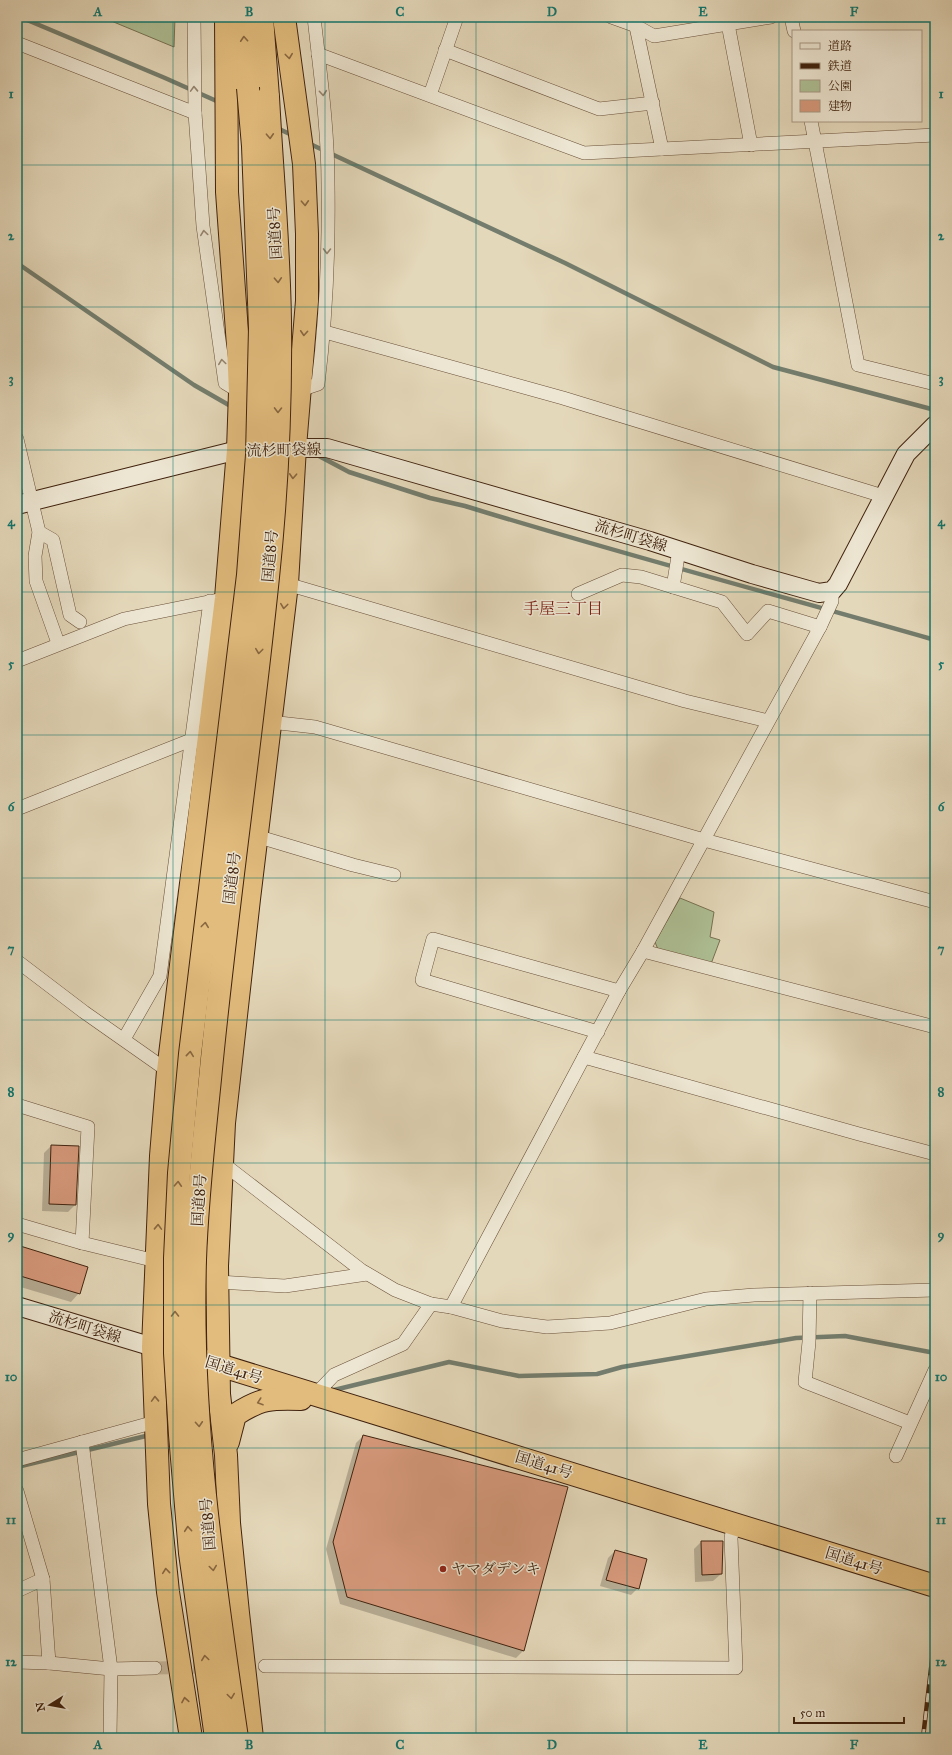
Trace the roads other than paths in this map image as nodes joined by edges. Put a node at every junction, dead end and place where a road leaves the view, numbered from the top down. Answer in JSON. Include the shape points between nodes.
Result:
{"nodes":[{"id":1,"x":194,"y":17,"type":"edge"},
{"id":2,"x":226,"y":17,"type":"edge"},
{"id":3,"x":243,"y":17,"type":"edge"},
{"id":4,"x":262,"y":17,"type":"edge"},
{"id":5,"x":284,"y":17,"type":"edge"},
{"id":6,"x":314,"y":17,"type":"edge"},
{"id":7,"x":457,"y":17,"type":"edge"},
{"id":8,"x":611,"y":17,"type":"edge"},
{"id":9,"x":771,"y":17,"type":"edge"},
{"id":10,"x":791,"y":17,"type":"edge"},
{"id":11,"x":635,"y":22,"type":"edge"},
{"id":12,"x":728,"y":24,"type":"junction"},
{"id":13,"x":794,"y":30,"type":"edge"},
{"id":14,"x":17,"y":43,"type":"edge"},
{"id":15,"x":445,"y":50,"type":"junction"},
{"id":16,"x":318,"y":54,"type":"junction"},
{"id":17,"x":430,"y":95,"type":"junction"},
{"id":18,"x":653,"y":103,"type":"junction"},
{"id":19,"x":195,"y":113,"type":"junction"},
{"id":20,"x":811,"y":122,"type":"edge"},
{"id":21,"x":935,"y":135,"type":"edge"},
{"id":22,"x":815,"y":142,"type":"junction"},
{"id":23,"x":751,"y":145,"type":"junction"},
{"id":24,"x":662,"y":149,"type":"junction"},
{"id":25,"x":324,"y":332,"type":"junction"},
{"id":26,"x":935,"y":384,"type":"edge"},
{"id":27,"x":300,"y":390,"type":"junction"},
{"id":28,"x":240,"y":392,"type":"junction"},
{"id":29,"x":933,"y":427,"type":"edge"},
{"id":30,"x":17,"y":439,"type":"edge"},
{"id":31,"x":295,"y":447,"type":"junction"},
{"id":32,"x":238,"y":450,"type":"junction"},
{"id":33,"x":883,"y":496,"type":"junction"},
{"id":34,"x":24,"y":503,"type":"edge"},
{"id":35,"x":39,"y":532,"type":"junction"},
{"id":36,"x":679,"y":554,"type":"junction"},
{"id":37,"x":673,"y":582,"type":"junction"},
{"id":38,"x":287,"y":584,"type":"junction"},
{"id":39,"x":832,"y":591,"type":"junction"},
{"id":40,"x":578,"y":594,"type":"dead end"},
{"id":41,"x":218,"y":600,"type":"junction"},
{"id":42,"x":80,"y":622,"type":"dead end"},
{"id":43,"x":820,"y":627,"type":"junction"},
{"id":44,"x":58,"y":643,"type":"junction"},
{"id":45,"x":17,"y":661,"type":"edge"},
{"id":46,"x":768,"y":721,"type":"junction"},
{"id":47,"x":270,"y":722,"type":"junction"},
{"id":48,"x":200,"y":739,"type":"junction"},
{"id":49,"x":17,"y":809,"type":"edge"},
{"id":50,"x":256,"y":836,"type":"junction"},
{"id":51,"x":704,"y":840,"type":"junction"},
{"id":52,"x":394,"y":875,"type":"dead end"},
{"id":53,"x":935,"y":902,"type":"edge"},
{"id":54,"x":643,"y":951,"type":"junction"},
{"id":55,"x":17,"y":961,"type":"edge"},
{"id":56,"x":619,"y":991,"type":"junction"},
{"id":57,"x":935,"y":1027,"type":"edge"},
{"id":58,"x":598,"y":1032,"type":"junction"},
{"id":59,"x":124,"y":1039,"type":"junction"},
{"id":60,"x":584,"y":1057,"type":"junction"},
{"id":61,"x":168,"y":1071,"type":"junction"},
{"id":62,"x":17,"y":1105,"type":"edge"},
{"id":63,"x":935,"y":1154,"type":"edge"},
{"id":64,"x":222,"y":1162,"type":"junction"},
{"id":65,"x":17,"y":1224,"type":"edge"},
{"id":66,"x":82,"y":1243,"type":"junction"},
{"id":67,"x":156,"y":1261,"type":"junction"},
{"id":68,"x":367,"y":1274,"type":"junction"},
{"id":69,"x":218,"y":1282,"type":"junction"},
{"id":70,"x":935,"y":1290,"type":"edge"},
{"id":71,"x":810,"y":1293,"type":"junction"},
{"id":72,"x":431,"y":1304,"type":"junction"},
{"id":73,"x":17,"y":1306,"type":"edge"},
{"id":74,"x":451,"y":1307,"type":"junction"},
{"id":75,"x":153,"y":1347,"type":"junction"},
{"id":76,"x":218,"y":1364,"type":"junction"},
{"id":77,"x":934,"y":1370,"type":"edge"},
{"id":78,"x":320,"y":1398,"type":"junction"},
{"id":79,"x":155,"y":1422,"type":"junction"},
{"id":80,"x":910,"y":1423,"type":"junction"},
{"id":81,"x":82,"y":1442,"type":"junction"},
{"id":82,"x":226,"y":1454,"type":"junction"},
{"id":83,"x":896,"y":1456,"type":"dead end"},
{"id":84,"x":17,"y":1460,"type":"edge"},
{"id":85,"x":17,"y":1491,"type":"edge"},
{"id":86,"x":734,"y":1523,"type":"junction"},
{"id":87,"x":43,"y":1579,"type":"junction"},
{"id":88,"x":935,"y":1586,"type":"edge"},
{"id":89,"x":17,"y":1591,"type":"edge"},
{"id":90,"x":17,"y":1662,"type":"edge"},
{"id":91,"x":49,"y":1663,"type":"junction"},
{"id":92,"x":265,"y":1666,"type":"dead end"},
{"id":93,"x":155,"y":1668,"type":"tunnel mouth"},
{"id":94,"x":111,"y":1669,"type":"junction"},
{"id":95,"x":110,"y":1738,"type":"edge"},
{"id":96,"x":191,"y":1738,"type":"edge"},
{"id":97,"x":216,"y":1738,"type":"edge"},
{"id":98,"x":237,"y":1738,"type":"edge"},
{"id":99,"x":252,"y":1738,"type":"edge"}],
"edges":[{"from":19,"to":1,"type":"street","one_way":true},
{"from":2,"to":28,"type":"highway","via":[[227,192]]},
{"from":97,"to":3,"type":"highway","name":"国道8号","one_way":true,"bridge":true,"via":[[190,1554],[175,1353],[175,1258],[179,1173],[190,1054],[248,575],[257,455],[260,328],[253,146]]},
{"from":4,"to":98,"type":"highway","name":"国道8号","one_way":true,"bridge":true,"via":[[280,320],[277,459],[268,575],[215,1020],[195,1260],[195,1357],[210,1554]]},
{"from":5,"to":27,"type":"highway","one_way":true,"via":[[304,164],[307,301]]},
{"from":6,"to":16,"type":"street"},
{"from":7,"to":15,"type":"street"},
{"from":8,"to":11,"type":"street"},
{"from":9,"to":12,"type":"street"},
{"from":10,"to":13,"type":"street"},
{"from":11,"to":12,"type":"street","via":[[654,36]]},
{"from":11,"to":18,"type":"street"},
{"from":12,"to":23,"type":"street"},
{"from":14,"to":19,"type":"street"},
{"from":15,"to":17,"type":"street"},
{"from":15,"to":18,"type":"street","via":[[599,109]]},
{"from":16,"to":17,"type":"street"},
{"from":16,"to":25,"type":"street","one_way":true,"via":[[328,184]]},
{"from":17,"to":24,"type":"street","via":[[584,153]]},
{"from":18,"to":24,"type":"street"},
{"from":28,"to":19,"type":"street","one_way":true,"via":[[225,383],[203,226]]},
{"from":20,"to":22,"type":"street"},
{"from":21,"to":22,"type":"street"},
{"from":22,"to":23,"type":"street"},
{"from":22,"to":26,"type":"street","via":[[858,365]]},
{"from":23,"to":24,"type":"street"},
{"from":25,"to":27,"type":"street","via":[[318,384]]},
{"from":25,"to":33,"type":"street","via":[[563,398]]},
{"from":27,"to":31,"type":"highway"},
{"from":28,"to":32,"type":"highway"},
{"from":29,"to":33,"type":"main road","via":[[906,454]]},
{"from":30,"to":34,"type":"street"},
{"from":31,"to":32,"type":"main road","name":"流杉町袋線"},
{"from":31,"to":36,"type":"main road","name":"流杉町袋線","via":[[327,448]]},
{"from":31,"to":38,"type":"highway","one_way":true},
{"from":32,"to":34,"type":"main road","name":"流杉町袋線"},
{"from":32,"to":41,"type":"highway"},
{"from":33,"to":39,"type":"main road"},
{"from":34,"to":35,"type":"street"},
{"from":35,"to":42,"type":"street","via":[[53,540],[70,615]]},
{"from":35,"to":44,"type":"street","via":[[35,556],[36,581]]},
{"from":36,"to":37,"type":"street"},
{"from":36,"to":39,"type":"main road","name":"流杉町袋線","via":[[819,593]]},
{"from":37,"to":40,"type":"street","via":[[622,576]]},
{"from":37,"to":43,"type":"street","via":[[722,602],[747,634],[768,611]]},
{"from":38,"to":46,"type":"street","via":[[685,701]]},
{"from":38,"to":47,"type":"highway","one_way":true},
{"from":39,"to":43,"type":"street","via":[[832,601]]},
{"from":41,"to":44,"type":"street","via":[[124,620]]},
{"from":41,"to":48,"type":"highway"},
{"from":43,"to":46,"type":"street"},
{"from":44,"to":45,"type":"street"},
{"from":46,"to":51,"type":"street"},
{"from":47,"to":50,"type":"highway"},
{"from":47,"to":51,"type":"street","via":[[315,727]]},
{"from":48,"to":49,"type":"street"},
{"from":48,"to":59,"type":"street","via":[[160,976]]},
{"from":48,"to":61,"type":"highway"},
{"from":50,"to":52,"type":"street"},
{"from":50,"to":64,"type":"highway","via":[[224,1123]]},
{"from":51,"to":53,"type":"street"},
{"from":51,"to":54,"type":"street"},
{"from":54,"to":56,"type":"street"},
{"from":54,"to":57,"type":"street"},
{"from":55,"to":59,"type":"street"},
{"from":56,"to":58,"type":"street"},
{"from":56,"to":58,"type":"street","via":[[433,939],[422,980]]},
{"from":58,"to":60,"type":"street"},
{"from":59,"to":61,"type":"street"},
{"from":60,"to":63,"type":"street"},
{"from":60,"to":74,"type":"street"},
{"from":67,"to":61,"type":"highway","one_way":true},
{"from":62,"to":66,"type":"street","via":[[88,1127]]},
{"from":64,"to":68,"type":"street"},
{"from":64,"to":69,"type":"highway"},
{"from":65,"to":66,"type":"street"},
{"from":66,"to":67,"type":"street"},
{"from":67,"to":75,"type":"highway"},
{"from":68,"to":69,"type":"street","via":[[285,1286]]},
{"from":68,"to":72,"type":"street","via":[[394,1290]]},
{"from":69,"to":76,"type":"highway"},
{"from":70,"to":71,"type":"street"},
{"from":71,"to":74,"type":"street","via":[[706,1299],[610,1323],[547,1328],[502,1321]]},
{"from":71,"to":80,"type":"street","via":[[805,1382]]},
{"from":72,"to":74,"type":"street"},
{"from":72,"to":78,"type":"street","via":[[403,1344],[334,1375]]},
{"from":73,"to":75,"type":"main road","name":"流杉町袋線"},
{"from":75,"to":76,"type":"highway","name":"国道41号"},
{"from":79,"to":75,"type":"highway","one_way":true},
{"from":76,"to":78,"type":"highway","name":"国道41号"},
{"from":76,"to":82,"type":"highway"},
{"from":77,"to":80,"type":"street"},
{"from":78,"to":82,"type":"highway","one_way":true,"via":[[270,1398],[251,1405],[235,1415]]},
{"from":78,"to":86,"type":"highway","name":"国道41号"},
{"from":79,"to":81,"type":"street"},
{"from":96,"to":79,"type":"highway","one_way":true,"via":[[168,1592],[159,1504]]},
{"from":80,"to":83,"type":"street"},
{"from":81,"to":84,"type":"street"},
{"from":81,"to":94,"type":"street"},
{"from":82,"to":99,"type":"highway","via":[[229,1522]]},
{"from":85,"to":87,"type":"street"},
{"from":86,"to":88,"type":"highway","name":"国道41号"},
{"from":86,"to":92,"type":"street","via":[[731,1538],[736,1668]]},
{"from":87,"to":89,"type":"street"},
{"from":87,"to":91,"type":"street"},
{"from":90,"to":91,"type":"street"},
{"from":91,"to":94,"type":"street"},
{"from":93,"to":94,"type":"street"},
{"from":94,"to":95,"type":"street"}]}
